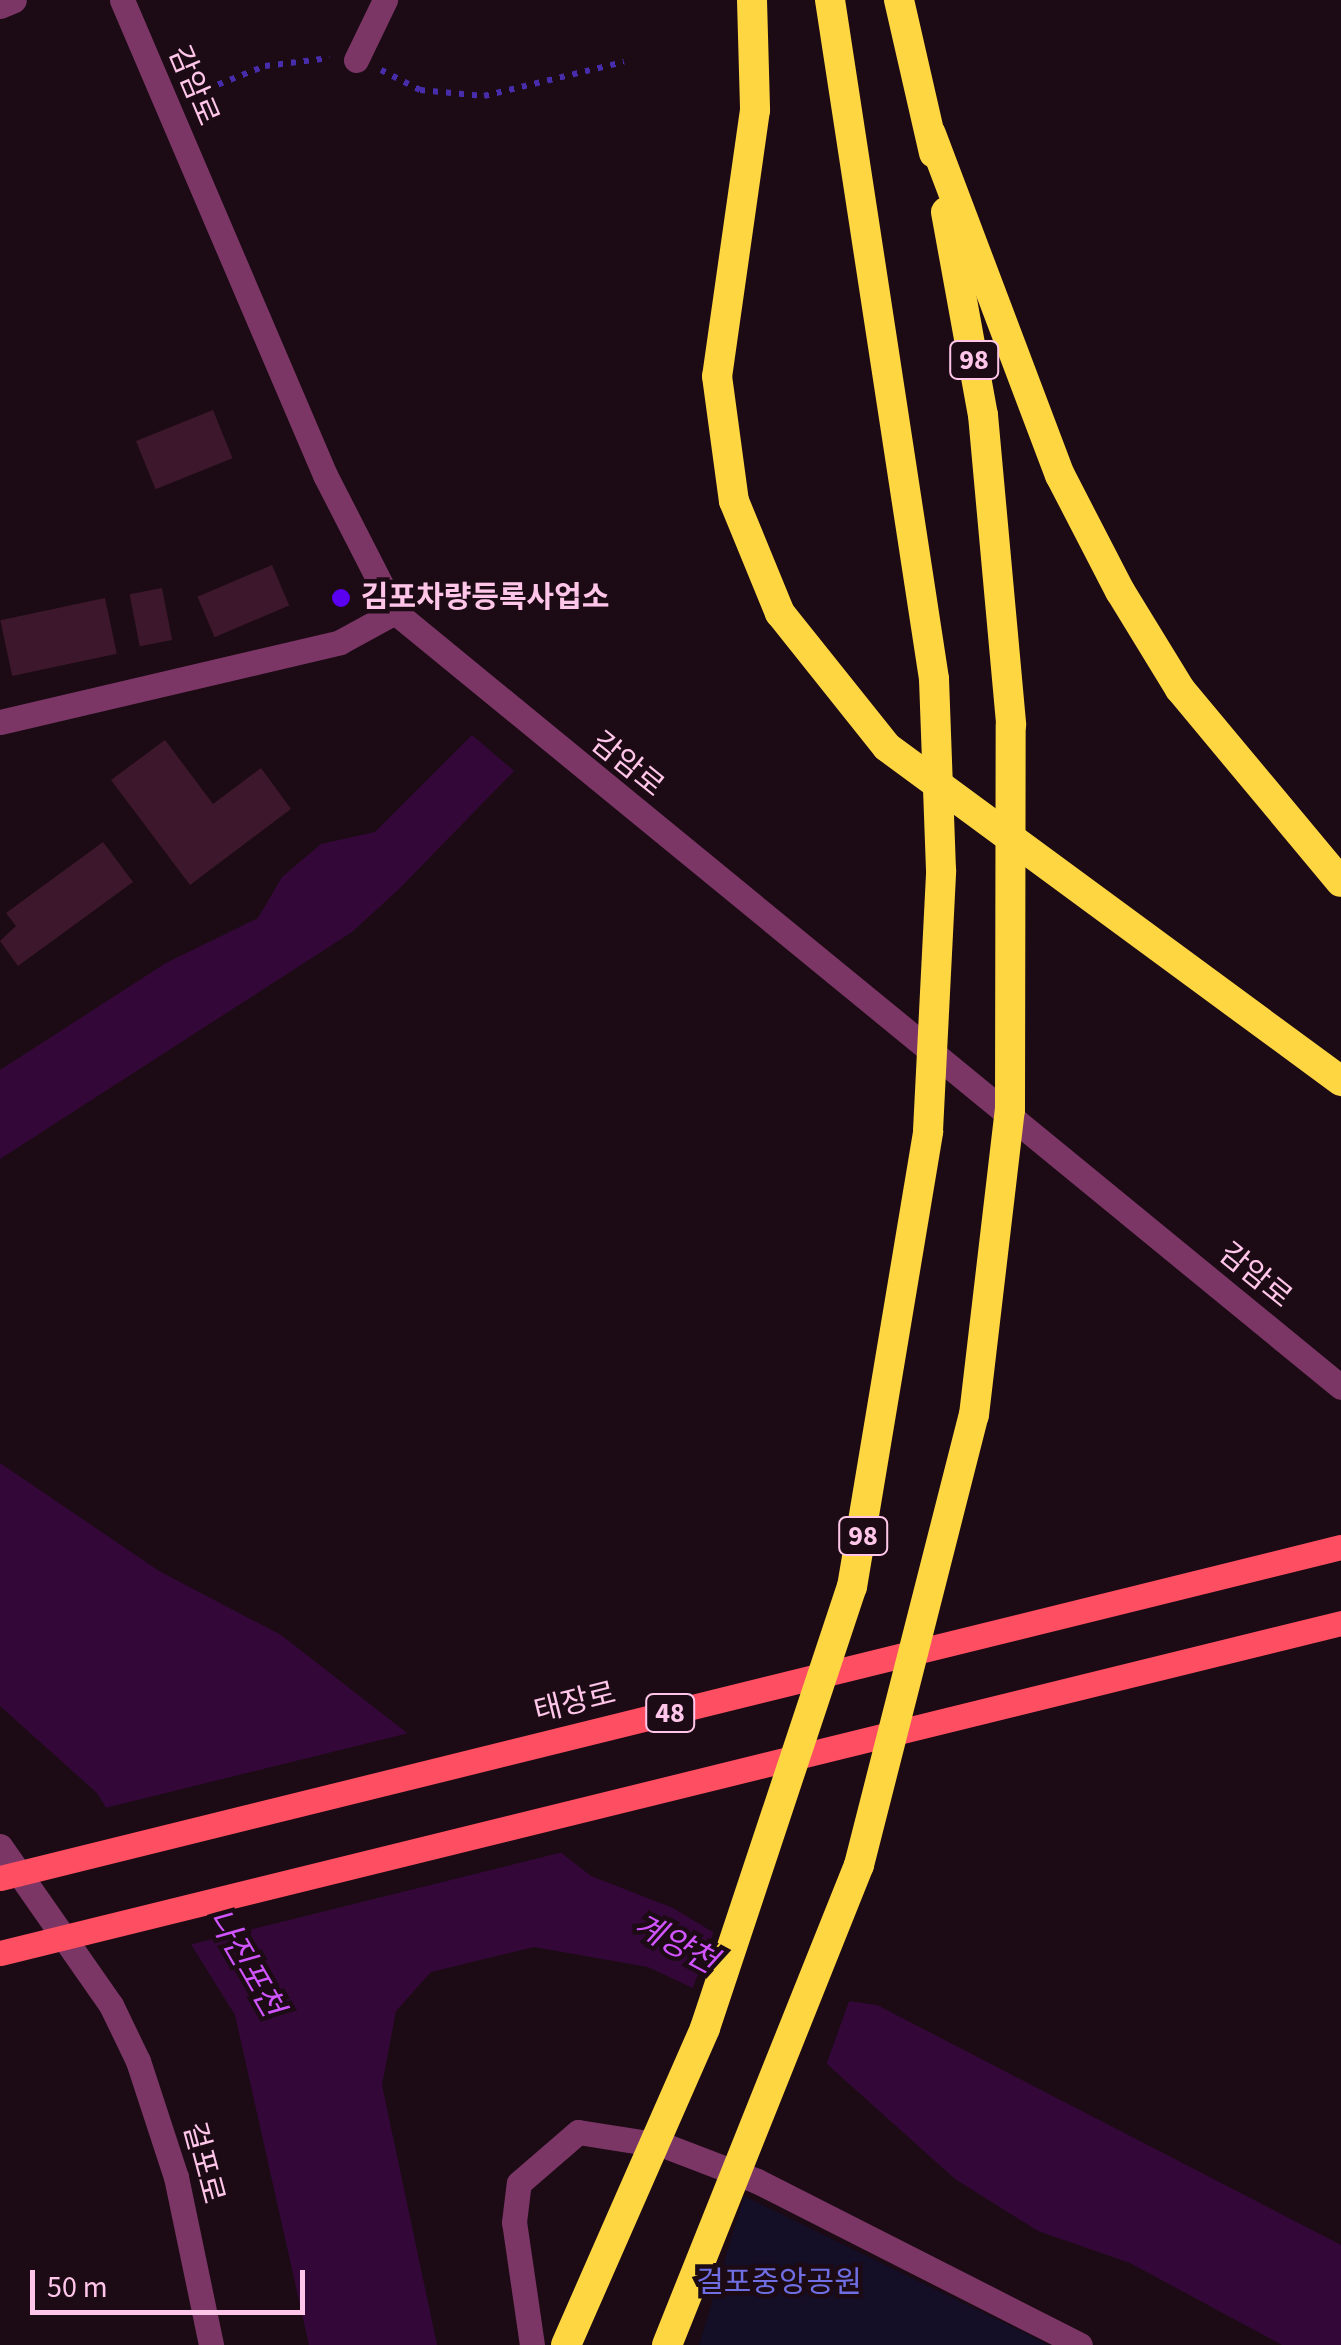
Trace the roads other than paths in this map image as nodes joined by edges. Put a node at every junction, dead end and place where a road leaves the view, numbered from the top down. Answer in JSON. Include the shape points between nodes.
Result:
{"nodes":[{"id":1,"x":14,"y":0,"type":"edge"},
{"id":2,"x":122,"y":0,"type":"edge"},
{"id":3,"x":385,"y":0,"type":"edge"},
{"id":4,"x":752,"y":0,"type":"edge"},
{"id":5,"x":830,"y":0,"type":"edge"},
{"id":6,"x":899,"y":0,"type":"edge"},
{"id":7,"x":0,"y":6,"type":"edge"},
{"id":8,"x":356,"y":60,"type":"road end"},
{"id":9,"x":931,"y":134,"type":"junction"},
{"id":10,"x":395,"y":612,"type":"junction"},
{"id":11,"x":0,"y":722,"type":"edge"},
{"id":12,"x":1294,"y":833,"type":"junction"},
{"id":13,"x":1341,"y":882,"type":"edge"},
{"id":14,"x":1341,"y":896,"type":"edge"},
{"id":15,"x":1341,"y":1081,"type":"edge"},
{"id":16,"x":1341,"y":1387,"type":"edge"},
{"id":17,"x":1341,"y":1548,"type":"edge"},
{"id":18,"x":1341,"y":1623,"type":"edge"},
{"id":19,"x":0,"y":1846,"type":"edge"},
{"id":20,"x":0,"y":1878,"type":"edge"},
{"id":21,"x":0,"y":1952,"type":"edge"},
{"id":22,"x":210,"y":2345,"type":"edge"},
{"id":23,"x":532,"y":2345,"type":"edge"},
{"id":24,"x":566,"y":2345,"type":"edge"},
{"id":25,"x":668,"y":2345,"type":"edge"},
{"id":26,"x":1080,"y":2345,"type":"edge"}],
"edges":[{"from":1,"to":7,"type":"street"},
{"from":2,"to":10,"type":"street","name":"감암로"},
{"from":3,"to":8,"type":"street"},
{"from":4,"to":15,"type":"highway","via":[[756,110],[717,376],[734,500],[780,613],[887,747]]},
{"from":5,"to":24,"type":"highway","number":"98","bridge":true,"via":[[934,679],[941,870],[928,1131],[852,1587],[706,2028]]},
{"from":6,"to":9,"type":"highway","number":"98"},
{"from":9,"to":12,"type":"highway","via":[[1060,475],[1180,689]]},
{"from":9,"to":25,"type":"highway","number":"98","bridge":true,"via":[[984,415],[1011,725],[1010,1110],[974,1415],[859,1864]]},
{"from":10,"to":11,"type":"street","via":[[340,642]]},
{"from":10,"to":16,"type":"street","name":"감암로"},
{"from":12,"to":13,"type":"highway"},
{"from":12,"to":14,"type":"street"},
{"from":17,"to":20,"type":"main road","name":"태장로","number":"48","bridge":true},
{"from":18,"to":21,"type":"main road","number":"48","bridge":true},
{"from":19,"to":22,"type":"street","name":"걸포로","via":[[111,2004],[176,2177]]},
{"from":23,"to":26,"type":"street","via":[[514,2222],[519,2183],[578,2132],[666,2146],[757,2181]]}]}
